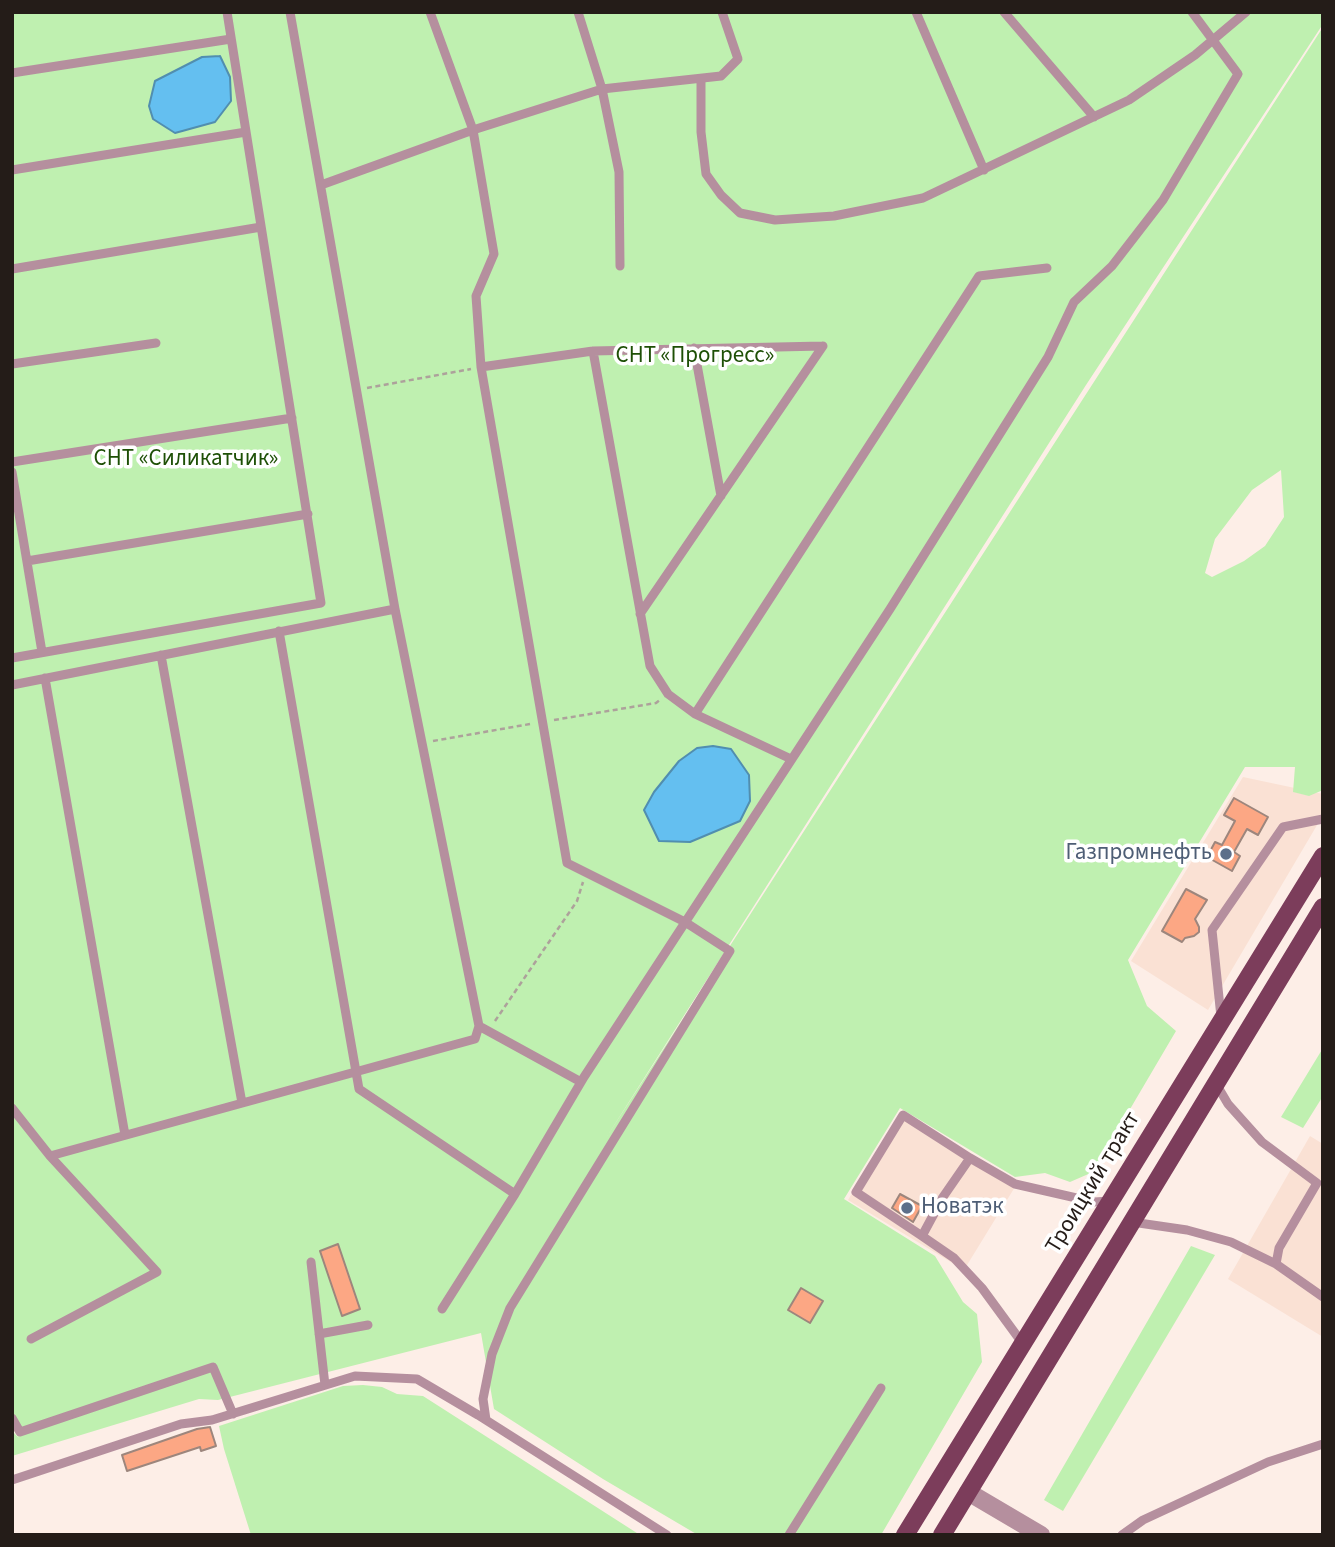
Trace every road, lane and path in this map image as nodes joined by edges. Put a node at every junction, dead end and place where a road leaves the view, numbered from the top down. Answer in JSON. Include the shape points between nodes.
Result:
{"nodes":[{"id":1,"x":227,"y":12,"type":"edge"},
{"id":2,"x":290,"y":12,"type":"edge"},
{"id":3,"x":430,"y":12,"type":"edge"},
{"id":4,"x":578,"y":12,"type":"edge"},
{"id":5,"x":722,"y":12,"type":"edge"},
{"id":6,"x":916,"y":12,"type":"edge"},
{"id":7,"x":1004,"y":12,"type":"edge"},
{"id":8,"x":1192,"y":12,"type":"edge"},
{"id":9,"x":1246,"y":12,"type":"edge"},
{"id":10,"x":231,"y":39,"type":"junction"},
{"id":11,"x":1214,"y":39,"type":"junction"},
{"id":12,"x":12,"y":73,"type":"edge"},
{"id":13,"x":701,"y":79,"type":"junction"},
{"id":14,"x":602,"y":89,"type":"junction"},
{"id":15,"x":1094,"y":117,"type":"junction"},
{"id":16,"x":473,"y":130,"type":"junction"},
{"id":17,"x":246,"y":132,"type":"junction"},
{"id":18,"x":12,"y":170,"type":"edge"},
{"id":19,"x":984,"y":170,"type":"junction"},
{"id":20,"x":321,"y":185,"type":"junction"},
{"id":21,"x":261,"y":227,"type":"junction"},
{"id":22,"x":620,"y":266,"type":"dead end"},
{"id":23,"x":1047,"y":268,"type":"dead end"},
{"id":24,"x":12,"y":269,"type":"edge"},
{"id":25,"x":156,"y":343,"type":"dead end"},
{"id":26,"x":694,"y":348,"type":"junction"},
{"id":27,"x":593,"y":351,"type":"junction"},
{"id":28,"x":12,"y":364,"type":"edge"},
{"id":29,"x":481,"y":367,"type":"junction"},
{"id":30,"x":357,"y":390,"type":"junction"},
{"id":31,"x":292,"y":418,"type":"junction"},
{"id":32,"x":12,"y":462,"type":"edge"},
{"id":33,"x":12,"y":472,"type":"edge"},
{"id":34,"x":721,"y":496,"type":"junction"},
{"id":35,"x":308,"y":514,"type":"junction"},
{"id":36,"x":27,"y":561,"type":"junction"},
{"id":37,"x":396,"y":609,"type":"junction"},
{"id":38,"x":640,"y":614,"type":"junction"},
{"id":39,"x":279,"y":631,"type":"junction"},
{"id":40,"x":42,"y":652,"type":"junction"},
{"id":41,"x":161,"y":655,"type":"junction"},
{"id":42,"x":12,"y":659,"type":"edge"},
{"id":43,"x":44,"y":678,"type":"junction"},
{"id":44,"x":12,"y":685,"type":"edge"},
{"id":45,"x":695,"y":714,"type":"junction"},
{"id":46,"x":791,"y":759,"type":"junction"},
{"id":47,"x":1323,"y":819,"type":"edge"},
{"id":48,"x":1323,"y":856,"type":"edge"},
{"id":49,"x":586,"y":873,"type":"junction"},
{"id":50,"x":1323,"y":907,"type":"edge"},
{"id":51,"x":685,"y":922,"type":"junction"},
{"id":52,"x":1222,"y":1021,"type":"junction"},
{"id":53,"x":479,"y":1026,"type":"junction"},
{"id":54,"x":488,"y":1032,"type":"junction"},
{"id":55,"x":356,"y":1072,"type":"junction"},
{"id":56,"x":581,"y":1082,"type":"junction"},
{"id":57,"x":1215,"y":1083,"type":"junction"},
{"id":58,"x":242,"y":1103,"type":"junction"},
{"id":59,"x":12,"y":1108,"type":"edge"},
{"id":60,"x":125,"y":1135,"type":"junction"},
{"id":61,"x":50,"y":1156,"type":"junction"},
{"id":62,"x":970,"y":1158,"type":"junction"},
{"id":63,"x":1320,"y":1184,"type":"edge"},
{"id":64,"x":515,"y":1194,"type":"junction"},
{"id":65,"x":1112,"y":1200,"type":"junction"},
{"id":66,"x":1130,"y":1221,"type":"junction"},
{"id":67,"x":922,"y":1236,"type":"junction"},
{"id":68,"x":311,"y":1262,"type":"dead end"},
{"id":69,"x":1276,"y":1264,"type":"junction"},
{"id":70,"x":1323,"y":1297,"type":"edge"},
{"id":71,"x":442,"y":1309,"type":"dead end"},
{"id":72,"x":368,"y":1325,"type":"dead end"},
{"id":73,"x":319,"y":1334,"type":"junction"},
{"id":74,"x":31,"y":1339,"type":"dead end"},
{"id":75,"x":1023,"y":1344,"type":"junction"},
{"id":76,"x":325,"y":1385,"type":"junction"},
{"id":77,"x":881,"y":1388,"type":"dead end"},
{"id":78,"x":233,"y":1414,"type":"junction"},
{"id":79,"x":12,"y":1418,"type":"edge"},
{"id":80,"x":486,"y":1420,"type":"junction"},
{"id":81,"x":1323,"y":1444,"type":"edge"},
{"id":82,"x":12,"y":1480,"type":"edge"},
{"id":83,"x":968,"y":1492,"type":"junction"},
{"id":84,"x":667,"y":1535,"type":"edge"},
{"id":85,"x":789,"y":1535,"type":"edge"},
{"id":86,"x":905,"y":1535,"type":"edge"},
{"id":87,"x":942,"y":1535,"type":"edge"},
{"id":88,"x":1041,"y":1535,"type":"edge"},
{"id":89,"x":1122,"y":1535,"type":"edge"}],
"edges":[{"from":1,"to":10,"type":"lane"},
{"from":2,"to":20,"type":"lane"},
{"from":3,"to":16,"type":"lane"},
{"from":4,"to":14,"type":"lane"},
{"from":5,"to":13,"type":"lane","via":[[738,59],[721,76]]},
{"from":6,"to":19,"type":"lane"},
{"from":7,"to":15,"type":"lane"},
{"from":8,"to":11,"type":"lane"},
{"from":9,"to":11,"type":"lane"},
{"from":10,"to":12,"type":"lane"},
{"from":10,"to":17,"type":"lane"},
{"from":11,"to":15,"type":"lane","via":[[1129,100]]},
{"from":11,"to":46,"type":"lane","via":[[1238,74],[1163,200],[1111,266],[1074,302],[1048,358]]},
{"from":13,"to":14,"type":"lane"},
{"from":13,"to":19,"type":"lane","via":[[706,174],[740,213],[775,220],[834,216],[923,198]]},
{"from":14,"to":16,"type":"lane"},
{"from":14,"to":22,"type":"lane","via":[[619,172]]},
{"from":15,"to":19,"type":"lane"},
{"from":16,"to":20,"type":"lane"},
{"from":16,"to":29,"type":"lane","via":[[494,254],[476,296]]},
{"from":17,"to":18,"type":"lane"},
{"from":17,"to":21,"type":"lane"},
{"from":20,"to":30,"type":"lane"},
{"from":21,"to":24,"type":"lane"},
{"from":21,"to":31,"type":"lane"},
{"from":23,"to":45,"type":"lane","via":[[979,276]]},
{"from":25,"to":28,"type":"lane"},
{"from":26,"to":27,"type":"lane"},
{"from":26,"to":34,"type":"lane"},
{"from":26,"to":34,"type":"lane","via":[[823,346]]},
{"from":27,"to":29,"type":"lane"},
{"from":27,"to":38,"type":"lane"},
{"from":29,"to":30,"type":"path"},
{"from":29,"to":49,"type":"lane","via":[[568,863]]},
{"from":30,"to":37,"type":"lane"},
{"from":31,"to":32,"type":"lane"},
{"from":31,"to":35,"type":"lane"},
{"from":33,"to":36,"type":"lane"},
{"from":34,"to":38,"type":"lane"},
{"from":35,"to":36,"type":"lane"},
{"from":35,"to":40,"type":"lane","via":[[321,603]]},
{"from":36,"to":40,"type":"lane"},
{"from":37,"to":39,"type":"lane"},
{"from":37,"to":53,"type":"lane"},
{"from":38,"to":45,"type":"lane","via":[[650,666],[668,694]]},
{"from":39,"to":41,"type":"lane"},
{"from":39,"to":55,"type":"lane"},
{"from":40,"to":42,"type":"lane"},
{"from":41,"to":43,"type":"lane"},
{"from":41,"to":58,"type":"lane"},
{"from":43,"to":44,"type":"lane"},
{"from":43,"to":60,"type":"lane"},
{"from":45,"to":46,"type":"lane"},
{"from":46,"to":51,"type":"lane"},
{"from":47,"to":52,"type":"lane","via":[[1283,827],[1212,930]]},
{"from":48,"to":52,"type":"main road","name":"Троицкий тракт"},
{"from":49,"to":51,"type":"lane"},
{"from":49,"to":54,"type":"path","via":[[577,901]]},
{"from":50,"to":57,"type":"main road"},
{"from":51,"to":56,"type":"lane"},
{"from":51,"to":80,"type":"lane","via":[[730,951],[510,1308],[492,1354],[483,1399]]},
{"from":52,"to":65,"type":"main road","name":"Троицкий тракт"},
{"from":53,"to":54,"type":"lane"},
{"from":53,"to":55,"type":"lane","via":[[475,1039]]},
{"from":54,"to":56,"type":"lane"},
{"from":55,"to":58,"type":"lane"},
{"from":55,"to":64,"type":"lane","via":[[359,1089]]},
{"from":56,"to":64,"type":"lane"},
{"from":57,"to":63,"type":"lane","via":[[1262,1142]]},
{"from":57,"to":66,"type":"main road"},
{"from":58,"to":60,"type":"lane"},
{"from":59,"to":61,"type":"lane"},
{"from":60,"to":61,"type":"lane"},
{"from":61,"to":74,"type":"lane","via":[[157,1272]]},
{"from":62,"to":65,"type":"lane","via":[[1015,1184],[1094,1202]]},
{"from":62,"to":67,"type":"lane"},
{"from":62,"to":67,"type":"lane","via":[[903,1115],[856,1192]]},
{"from":63,"to":69,"type":"lane","via":[[1279,1248]]},
{"from":64,"to":71,"type":"lane"},
{"from":65,"to":75,"type":"main road","name":"Троицкий тракт"},
{"from":66,"to":69,"type":"lane","via":[[1231,1242]]},
{"from":66,"to":83,"type":"main road"},
{"from":67,"to":75,"type":"lane","via":[[954,1258]]},
{"from":68,"to":73,"type":"lane"},
{"from":69,"to":70,"type":"lane"},
{"from":72,"to":73,"type":"lane"},
{"from":73,"to":76,"type":"lane"},
{"from":75,"to":86,"type":"main road","name":"Троицкий тракт"},
{"from":76,"to":78,"type":"lane"},
{"from":76,"to":80,"type":"lane","via":[[355,1376],[417,1379]]},
{"from":77,"to":85,"type":"lane"},
{"from":78,"to":79,"type":"lane","via":[[213,1367],[20,1432]]},
{"from":78,"to":82,"type":"lane","via":[[181,1424]]},
{"from":80,"to":84,"type":"lane"},
{"from":81,"to":89,"type":"lane","via":[[1268,1462],[1143,1520]]},
{"from":83,"to":87,"type":"main road"},
{"from":83,"to":88,"type":"street"}]}
